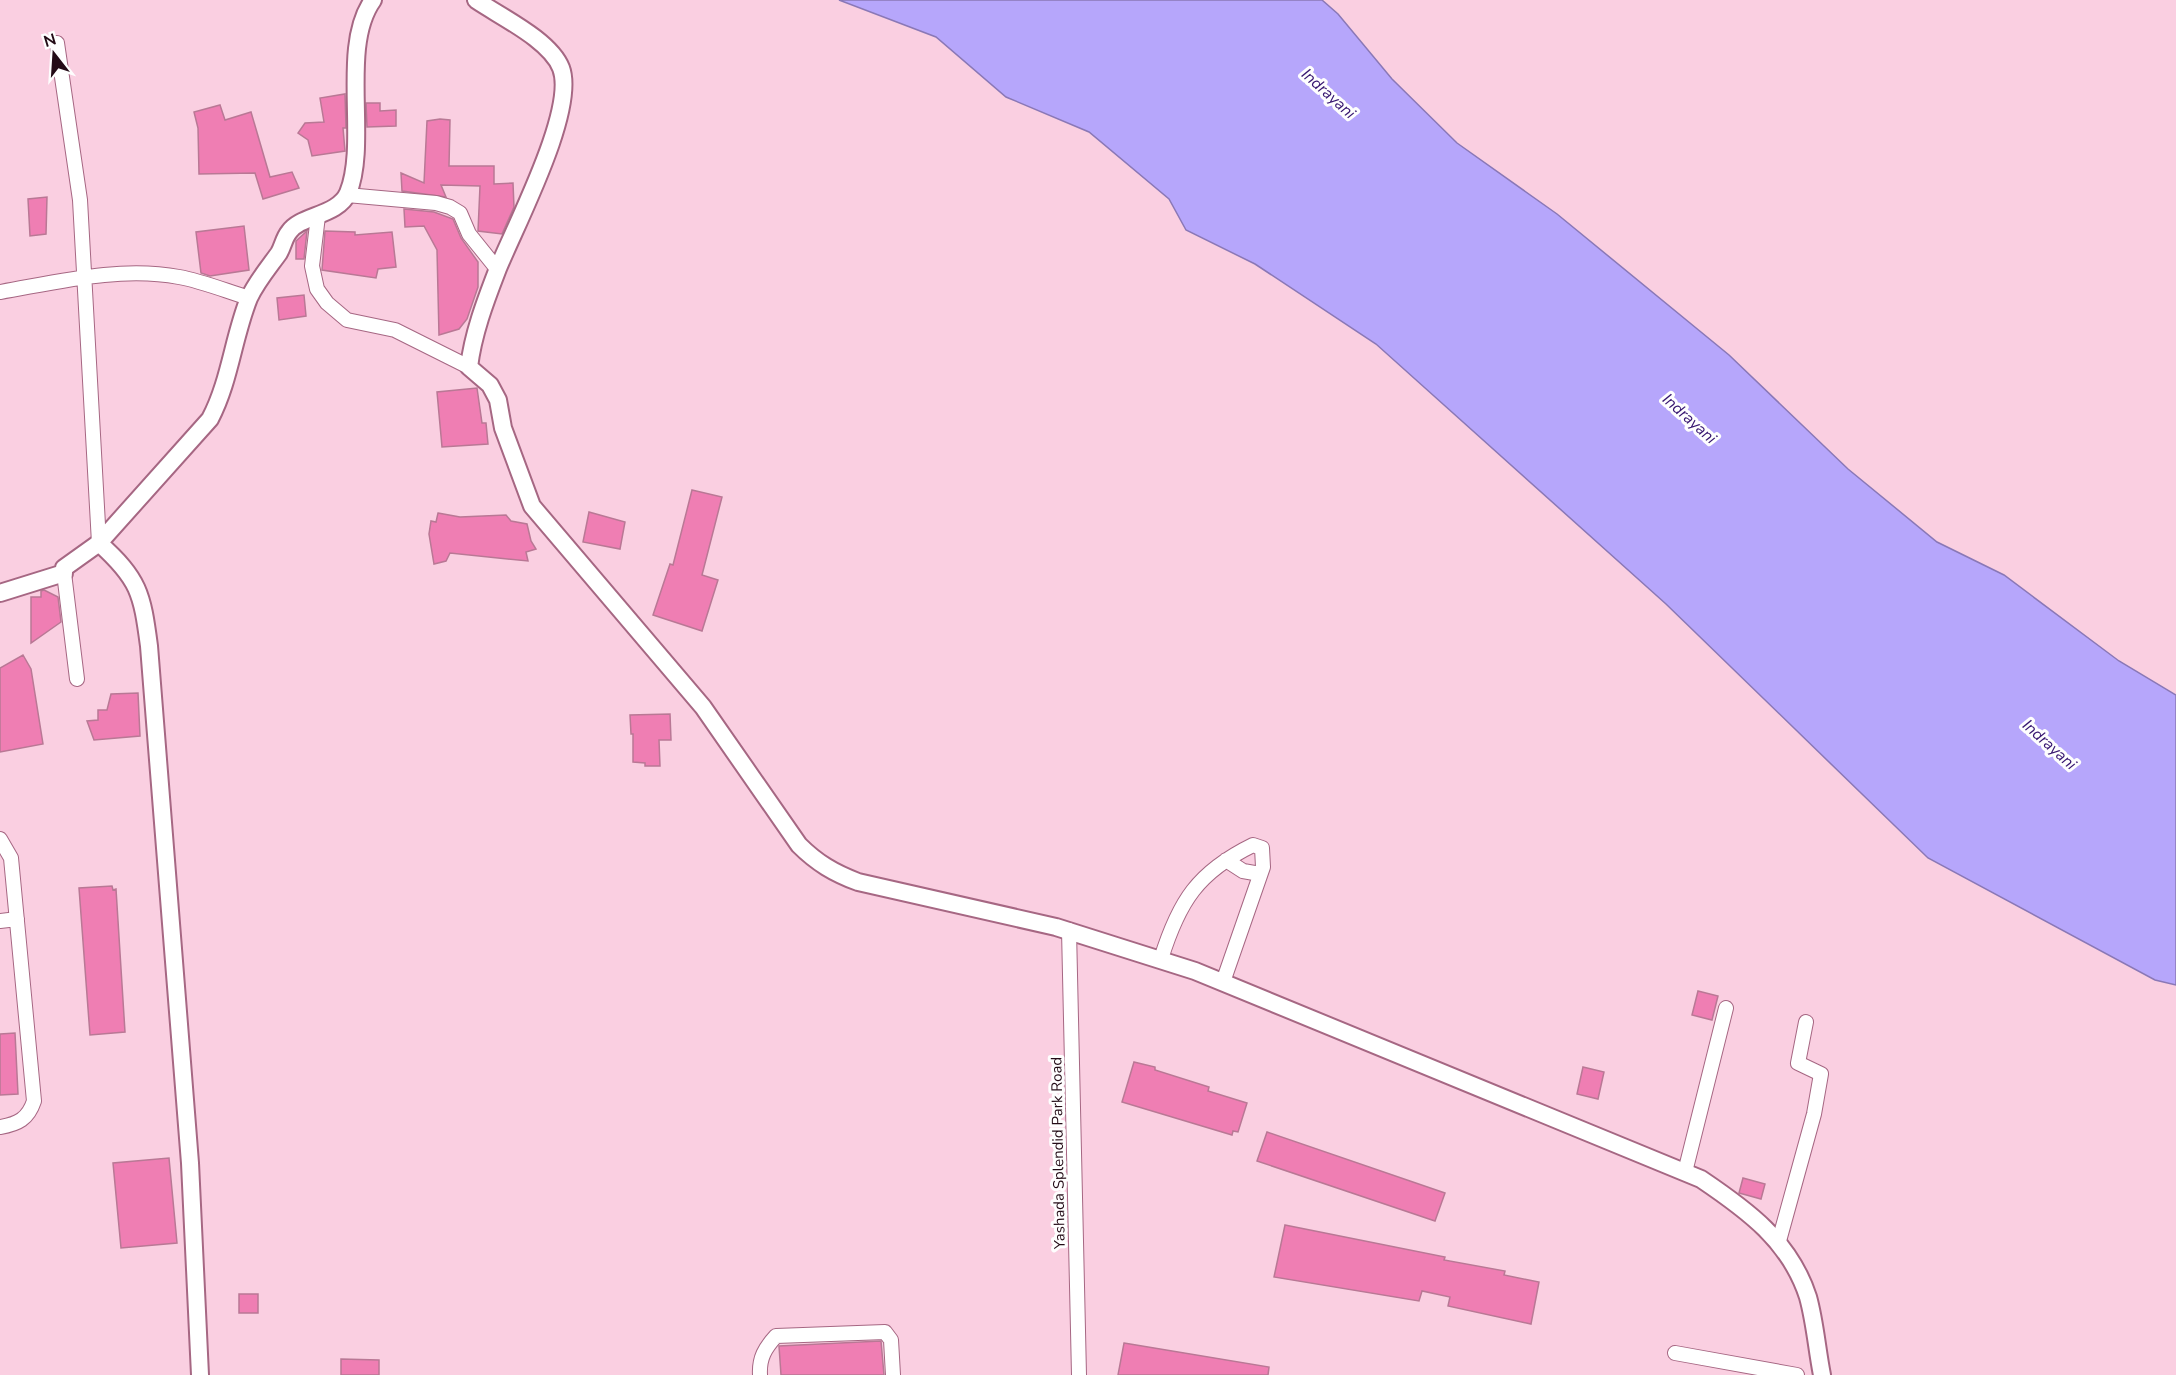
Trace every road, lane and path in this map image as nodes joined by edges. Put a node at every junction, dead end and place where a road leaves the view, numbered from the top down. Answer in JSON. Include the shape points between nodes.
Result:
{"nodes":[{"id":1,"x":372,"y":0,"type":"edge"},
{"id":2,"x":476,"y":0,"type":"edge"},
{"id":3,"x":57,"y":43,"type":"dead end"},
{"id":4,"x":347,"y":195,"type":"junction"},
{"id":5,"x":318,"y":216,"type":"junction"},
{"id":6,"x":498,"y":270,"type":"junction"},
{"id":7,"x":86,"y":277,"type":"junction"},
{"id":8,"x":0,"y":292,"type":"edge"},
{"id":9,"x":249,"y":298,"type":"junction"},
{"id":10,"x":469,"y":367,"type":"junction"},
{"id":11,"x":99,"y":543,"type":"junction"},
{"id":12,"x":64,"y":573,"type":"junction"},
{"id":13,"x":0,"y":593,"type":"edge"},
{"id":14,"x":77,"y":679,"type":"dead end"},
{"id":15,"x":0,"y":839,"type":"edge"},
{"id":16,"x":1226,"y":860,"type":"junction"},
{"id":17,"x":1260,"y":874,"type":"junction"},
{"id":18,"x":17,"y":919,"type":"junction"},
{"id":19,"x":0,"y":921,"type":"edge"},
{"id":20,"x":1069,"y":930,"type":"junction"},
{"id":21,"x":1161,"y":959,"type":"junction"},
{"id":22,"x":1223,"y":982,"type":"junction"},
{"id":23,"x":1726,"y":1008,"type":"dead end"},
{"id":24,"x":1806,"y":1022,"type":"dead end"},
{"id":25,"x":0,"y":1127,"type":"edge"},
{"id":26,"x":1684,"y":1172,"type":"junction"},
{"id":27,"x":1779,"y":1241,"type":"junction"},
{"id":28,"x":1675,"y":1353,"type":"dead end"},
{"id":29,"x":200,"y":1375,"type":"edge"},
{"id":30,"x":760,"y":1375,"type":"edge"},
{"id":31,"x":893,"y":1375,"type":"edge"},
{"id":32,"x":1079,"y":1375,"type":"edge"},
{"id":33,"x":1797,"y":1375,"type":"edge"},
{"id":34,"x":1822,"y":1375,"type":"edge"}],
"edges":[{"from":1,"to":4,"type":"street","via":[[356,63],[354,160]]},
{"from":2,"to":6,"type":"street","via":[[549,49],[561,68],[565,86],[538,180]]},
{"from":3,"to":7,"type":"street","via":[[80,200]]},
{"from":4,"to":5,"type":"street"},
{"from":4,"to":6,"type":"street","via":[[450,207],[460,213],[469,234]]},
{"from":5,"to":9,"type":"street","via":[[290,230]]},
{"from":5,"to":10,"type":"street","via":[[312,266],[317,289],[327,303],[347,320],[395,330]]},
{"from":6,"to":10,"type":"street","via":[[471,346]]},
{"from":7,"to":8,"type":"street"},
{"from":7,"to":9,"type":"street","via":[[153,273]]},
{"from":7,"to":11,"type":"street"},
{"from":9,"to":11,"type":"street","via":[[221,397],[210,419]]},
{"from":10,"to":20,"type":"street","via":[[490,385],[498,400],[503,428],[532,506],[702,706],[799,845],[816,862],[858,882]]},
{"from":11,"to":12,"type":"street","via":[[64,568]]},
{"from":11,"to":29,"type":"street","via":[[135,582],[143,602],[149,646],[190,1162]]},
{"from":12,"to":13,"type":"street"},
{"from":12,"to":14,"type":"street"},
{"from":15,"to":18,"type":"street","via":[[11,858]]},
{"from":16,"to":17,"type":"street","via":[[1243,871]]},
{"from":16,"to":17,"type":"street","via":[[1253,845],[1262,848]]},
{"from":16,"to":21,"type":"street","via":[[1202,878],[1185,901],[1172,922]]},
{"from":17,"to":22,"type":"street"},
{"from":18,"to":19,"type":"street"},
{"from":18,"to":25,"type":"street","via":[[34,1101],[25,1118]]},
{"from":20,"to":21,"type":"street"},
{"from":20,"to":32,"type":"street","name":"Yashada Splendid Park Road"},
{"from":21,"to":22,"type":"street"},
{"from":22,"to":26,"type":"street"},
{"from":23,"to":26,"type":"street"},
{"from":24,"to":27,"type":"street","via":[[1797,1063],[1821,1074]]},
{"from":26,"to":27,"type":"street","via":[[1748,1211]]},
{"from":27,"to":34,"type":"street","via":[[1808,1297]]},
{"from":28,"to":33,"type":"street"},
{"from":30,"to":31,"type":"street","via":[[765,1347],[776,1336],[885,1332],[891,1340]]}]}
